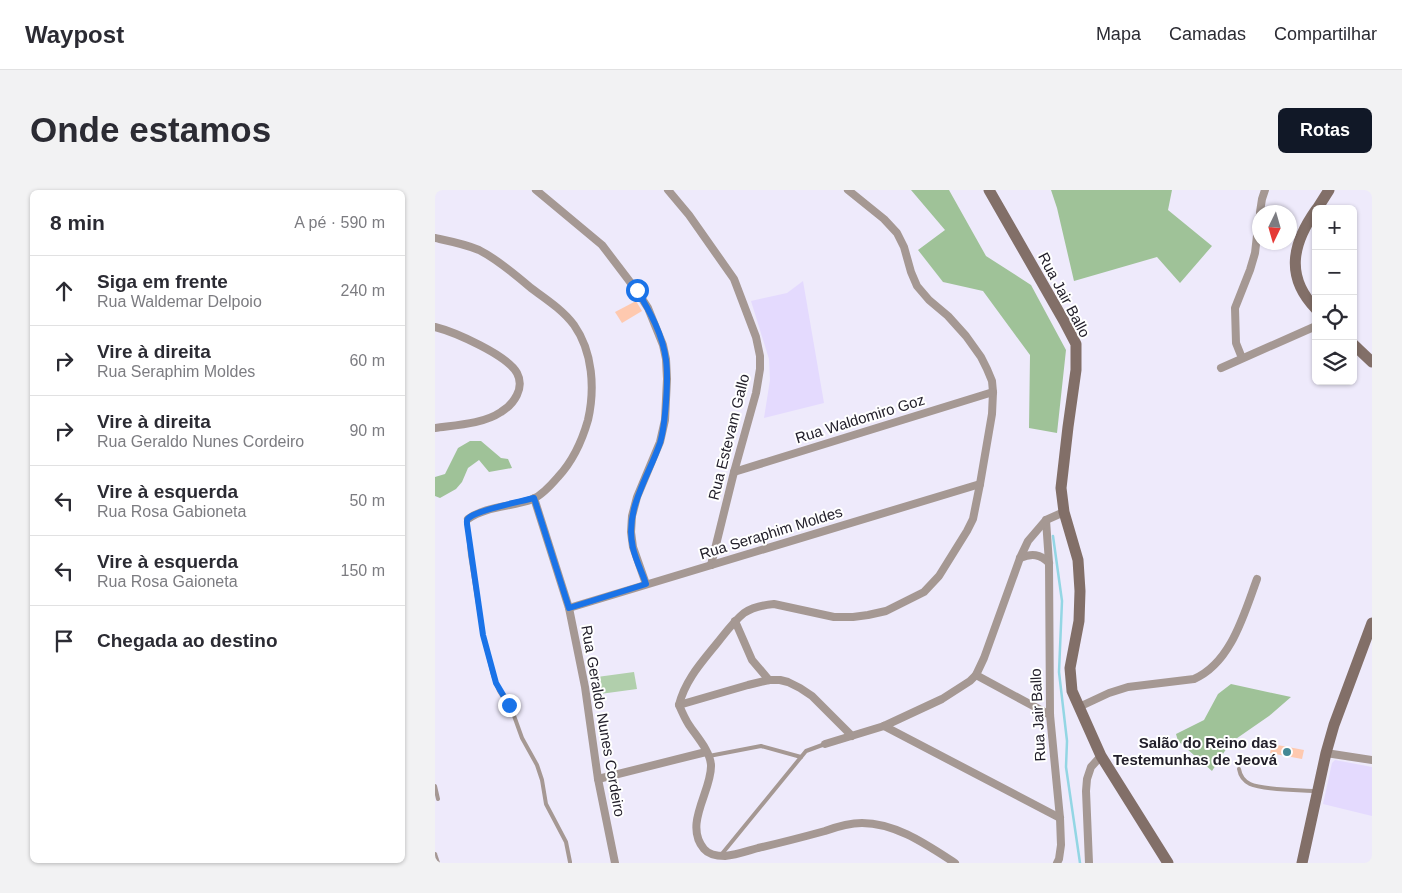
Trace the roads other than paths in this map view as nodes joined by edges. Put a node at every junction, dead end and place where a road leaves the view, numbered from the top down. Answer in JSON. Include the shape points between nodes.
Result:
{"nodes":[{"id":1,"x":536,"y":190,"type":"edge"},
{"id":2,"x":668,"y":190,"type":"edge"},
{"id":3,"x":849,"y":190,"type":"edge"},
{"id":4,"x":989,"y":190,"type":"edge"},
{"id":5,"x":1265,"y":190,"type":"edge"},
{"id":6,"x":1329,"y":190,"type":"edge"},
{"id":7,"x":1261,"y":205,"type":"edge"},
{"id":8,"x":1319,"y":205,"type":"edge"},
{"id":9,"x":1312,"y":216,"type":"edge"},
{"id":10,"x":435,"y":238,"type":"edge"},
{"id":11,"x":1255,"y":250,"type":"edge"},
{"id":12,"x":1312,"y":305,"type":"edge"},
{"id":13,"x":435,"y":327,"type":"edge"},
{"id":14,"x":1312,"y":328,"type":"edge"},
{"id":15,"x":1357,"y":348,"type":"edge"},
{"id":16,"x":1242,"y":358,"type":"junction"},
{"id":17,"x":1372,"y":362,"type":"edge"},
{"id":18,"x":1221,"y":368,"type":"dead end"},
{"id":19,"x":993,"y":392,"type":"junction"},
{"id":20,"x":435,"y":428,"type":"edge"},
{"id":21,"x":735,"y":472,"type":"junction"},
{"id":22,"x":981,"y":484,"type":"junction"},
{"id":23,"x":534,"y":498,"type":"junction"},
{"id":24,"x":1064,"y":512,"type":"junction"},
{"id":25,"x":467,"y":519,"type":"joint"},
{"id":26,"x":1046,"y":520,"type":"junction"},
{"id":27,"x":1020,"y":558,"type":"junction"},
{"id":28,"x":1049,"y":563,"type":"junction"},
{"id":29,"x":711,"y":565,"type":"junction"},
{"id":30,"x":1257,"y":579,"type":"dead end"},
{"id":31,"x":646,"y":584,"type":"junction"},
{"id":32,"x":569,"y":608,"type":"junction"},
{"id":33,"x":735,"y":621,"type":"junction"},
{"id":34,"x":1372,"y":623,"type":"edge"},
{"id":35,"x":976,"y":675,"type":"junction"},
{"id":36,"x":769,"y":680,"type":"junction"},
{"id":37,"x":679,"y":705,"type":"junction"},
{"id":38,"x":1079,"y":707,"type":"junction"},
{"id":39,"x":1050,"y":715,"type":"junction"},
{"id":40,"x":884,"y":726,"type":"junction"},
{"id":41,"x":852,"y":736,"type":"junction"},
{"id":42,"x":825,"y":744,"type":"joint"},
{"id":43,"x":1325,"y":753,"type":"junction"},
{"id":44,"x":708,"y":754,"type":"junction"},
{"id":45,"x":1101,"y":756,"type":"junction"},
{"id":46,"x":801,"y":757,"type":"junction"},
{"id":47,"x":1372,"y":760,"type":"edge"},
{"id":48,"x":1239,"y":769,"type":"dead end"},
{"id":49,"x":598,"y":779,"type":"junction"},
{"id":50,"x":435,"y":786,"type":"edge"},
{"id":51,"x":1317,"y":792,"type":"junction"},
{"id":52,"x":438,"y":798,"type":"dead end"},
{"id":53,"x":1061,"y":818,"type":"junction"},
{"id":54,"x":435,"y":854,"type":"edge"},
{"id":55,"x":721,"y":856,"type":"junction"},
{"id":56,"x":570,"y":862,"type":"edge"},
{"id":57,"x":438,"y":863,"type":"edge"},
{"id":58,"x":615,"y":863,"type":"edge"},
{"id":59,"x":955,"y":863,"type":"edge"},
{"id":60,"x":1057,"y":863,"type":"edge"},
{"id":61,"x":1089,"y":863,"type":"edge"},
{"id":62,"x":1167,"y":863,"type":"edge"},
{"id":63,"x":1302,"y":863,"type":"edge"}],
"edges":[{"from":1,"to":31,"type":"street","via":[[602,245],[648,308],[663,345],[667,379],[665,420],[632,516],[633,547]]},
{"from":2,"to":21,"type":"street","name":"Rua Estevam Gallo","via":[[734,279],[756,337],[760,369]]},
{"from":3,"to":19,"type":"street","via":[[897,233],[917,286],[966,336],[987,369]]},
{"from":4,"to":24,"type":"main road","name":"Rua Jair Ballo","via":[[1076,344],[1076,370],[1061,488]]},
{"from":5,"to":7,"type":"street"},
{"from":6,"to":8,"type":"main road"},
{"from":9,"to":12,"type":"main road","via":[[1298,246],[1294,264],[1297,282]]},
{"from":10,"to":23,"type":"street","via":[[483,252],[558,309],[582,339],[592,379],[585,429],[568,465]]},
{"from":11,"to":16,"type":"street","via":[[1235,308],[1236,343]]},
{"from":13,"to":20,"type":"street","via":[[494,353],[509,364],[520,383],[517,398],[502,412],[488,419]]},
{"from":14,"to":16,"type":"street"},
{"from":15,"to":17,"type":"main road"},
{"from":16,"to":18,"type":"street"},
{"from":19,"to":21,"type":"street","name":"Rua Waldomiro Goz"},
{"from":19,"to":22,"type":"street"},
{"from":21,"to":29,"type":"street","name":"Rua Estevam Gallo"},
{"from":22,"to":29,"type":"street","name":"Rua Seraphim Moldes"},
{"from":22,"to":33,"type":"street","via":[[967,531],[939,576],[924,592],[886,611],[869,615],[834,617],[774,604],[754,608]]},
{"from":23,"to":25,"type":"street"},
{"from":23,"to":32,"type":"street","name":"Rua Geraldo Nunes Cordeiro"},
{"from":24,"to":26,"type":"street"},
{"from":24,"to":38,"type":"main road","name":"Rua Jair Ballo","via":[[1078,560],[1079,621],[1070,668],[1072,691]]},
{"from":25,"to":56,"type":"lane","via":[[483,635],[493,675],[537,765],[546,804],[566,842]]},
{"from":26,"to":27,"type":"street","via":[[1028,541]]},
{"from":26,"to":28,"type":"street","name":"Rua Jair Ballo"},
{"from":27,"to":28,"type":"street","via":[[1035,555]]},
{"from":27,"to":35,"type":"street"},
{"from":28,"to":39,"type":"street","name":"Rua Jair Ballo"},
{"from":29,"to":31,"type":"street","name":"Rua Seraphim Moldes"},
{"from":30,"to":38,"type":"street","via":[[1223,656],[1207,671],[1193,678],[1128,687]]},
{"from":31,"to":32,"type":"street","name":"Rua Seraphim Moldes"},
{"from":32,"to":49,"type":"street","name":"Rua Geraldo Nunes Cordeiro","via":[[585,687]]},
{"from":33,"to":36,"type":"street","via":[[752,660]]},
{"from":33,"to":37,"type":"street","via":[[686,684]]},
{"from":34,"to":43,"type":"main road"},
{"from":35,"to":39,"type":"street"},
{"from":35,"to":40,"type":"street","via":[[942,699]]},
{"from":36,"to":37,"type":"street"},
{"from":36,"to":41,"type":"street","via":[[789,682],[812,696]]},
{"from":37,"to":44,"type":"street"},
{"from":38,"to":45,"type":"main road","name":"Rua Jair Ballo"},
{"from":39,"to":53,"type":"street","name":"Rua Jair Ballo"},
{"from":40,"to":41,"type":"street"},
{"from":40,"to":53,"type":"street"},
{"from":41,"to":42,"type":"street"},
{"from":42,"to":46,"type":"lane","via":[[806,751]]},
{"from":43,"to":47,"type":"street"},
{"from":43,"to":51,"type":"main road"},
{"from":44,"to":46,"type":"lane","via":[[761,746]]},
{"from":44,"to":49,"type":"street"},
{"from":44,"to":55,"type":"street","via":[[710,775],[697,815],[697,829],[703,849]]},
{"from":45,"to":61,"type":"street","via":[[1091,767],[1087,779]]},
{"from":45,"to":62,"type":"main road","name":"Rua Jair Ballo"},
{"from":46,"to":55,"type":"lane"},
{"from":48,"to":51,"type":"lane","via":[[1251,785]]},
{"from":49,"to":58,"type":"street","name":"Rua Geraldo Nunes Cordeiro"},
{"from":50,"to":52,"type":"lane"},
{"from":51,"to":63,"type":"main road"},
{"from":53,"to":60,"type":"street","name":"Rua Jair Ballo"},
{"from":54,"to":57,"type":"lane"},
{"from":55,"to":59,"type":"street","via":[[860,822],[912,836]]}]}
